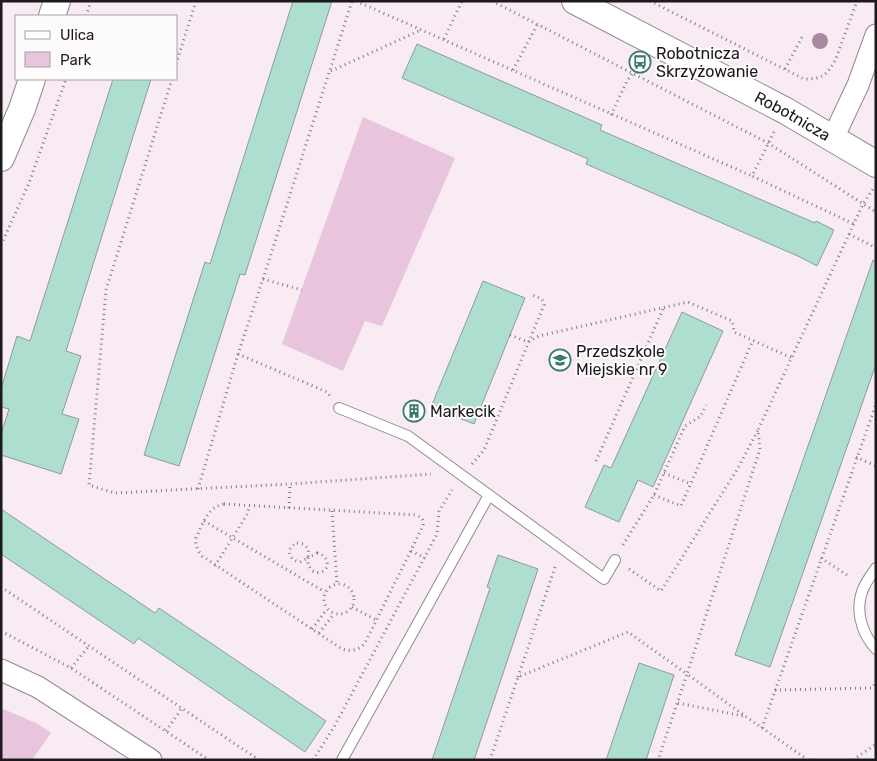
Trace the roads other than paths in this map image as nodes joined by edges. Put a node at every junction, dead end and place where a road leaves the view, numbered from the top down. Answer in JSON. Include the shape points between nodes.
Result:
{"nodes":[{"id":1,"x":57,"y":1,"type":"edge"},
{"id":2,"x":575,"y":1,"type":"edge"},
{"id":3,"x":52,"y":15,"type":"edge"},
{"id":4,"x":876,"y":35,"type":"edge"},
{"id":5,"x":32,"y":80,"type":"edge"},
{"id":6,"x":833,"y":138,"type":"junction"},
{"id":7,"x":1,"y":158,"type":"edge"},
{"id":8,"x":876,"y":164,"type":"edge"},
{"id":9,"x":339,"y":408,"type":"road end"},
{"id":10,"x":489,"y":495,"type":"junction"},
{"id":11,"x":615,"y":560,"type":"road end"},
{"id":12,"x":876,"y":568,"type":"edge"},
{"id":13,"x":876,"y":649,"type":"edge"},
{"id":14,"x":1,"y":670,"type":"edge"},
{"id":15,"x":151,"y":760,"type":"edge"},
{"id":16,"x":342,"y":760,"type":"edge"}],
"edges":[{"from":1,"to":3,"type":"street"},
{"from":2,"to":6,"type":"street","name":"Robotnicza"},
{"from":4,"to":6,"type":"street","via":[[858,85]]},
{"from":5,"to":7,"type":"street"},
{"from":6,"to":8,"type":"street","name":"Robotnicza"},
{"from":9,"to":10,"type":"lane","via":[[408,436]]},
{"from":10,"to":11,"type":"lane","via":[[604,579]]},
{"from":10,"to":16,"type":"lane"},
{"from":12,"to":13,"type":"lane","via":[[864,586],[860,601],[863,631]]},
{"from":14,"to":15,"type":"street","via":[[38,687]]}]}
